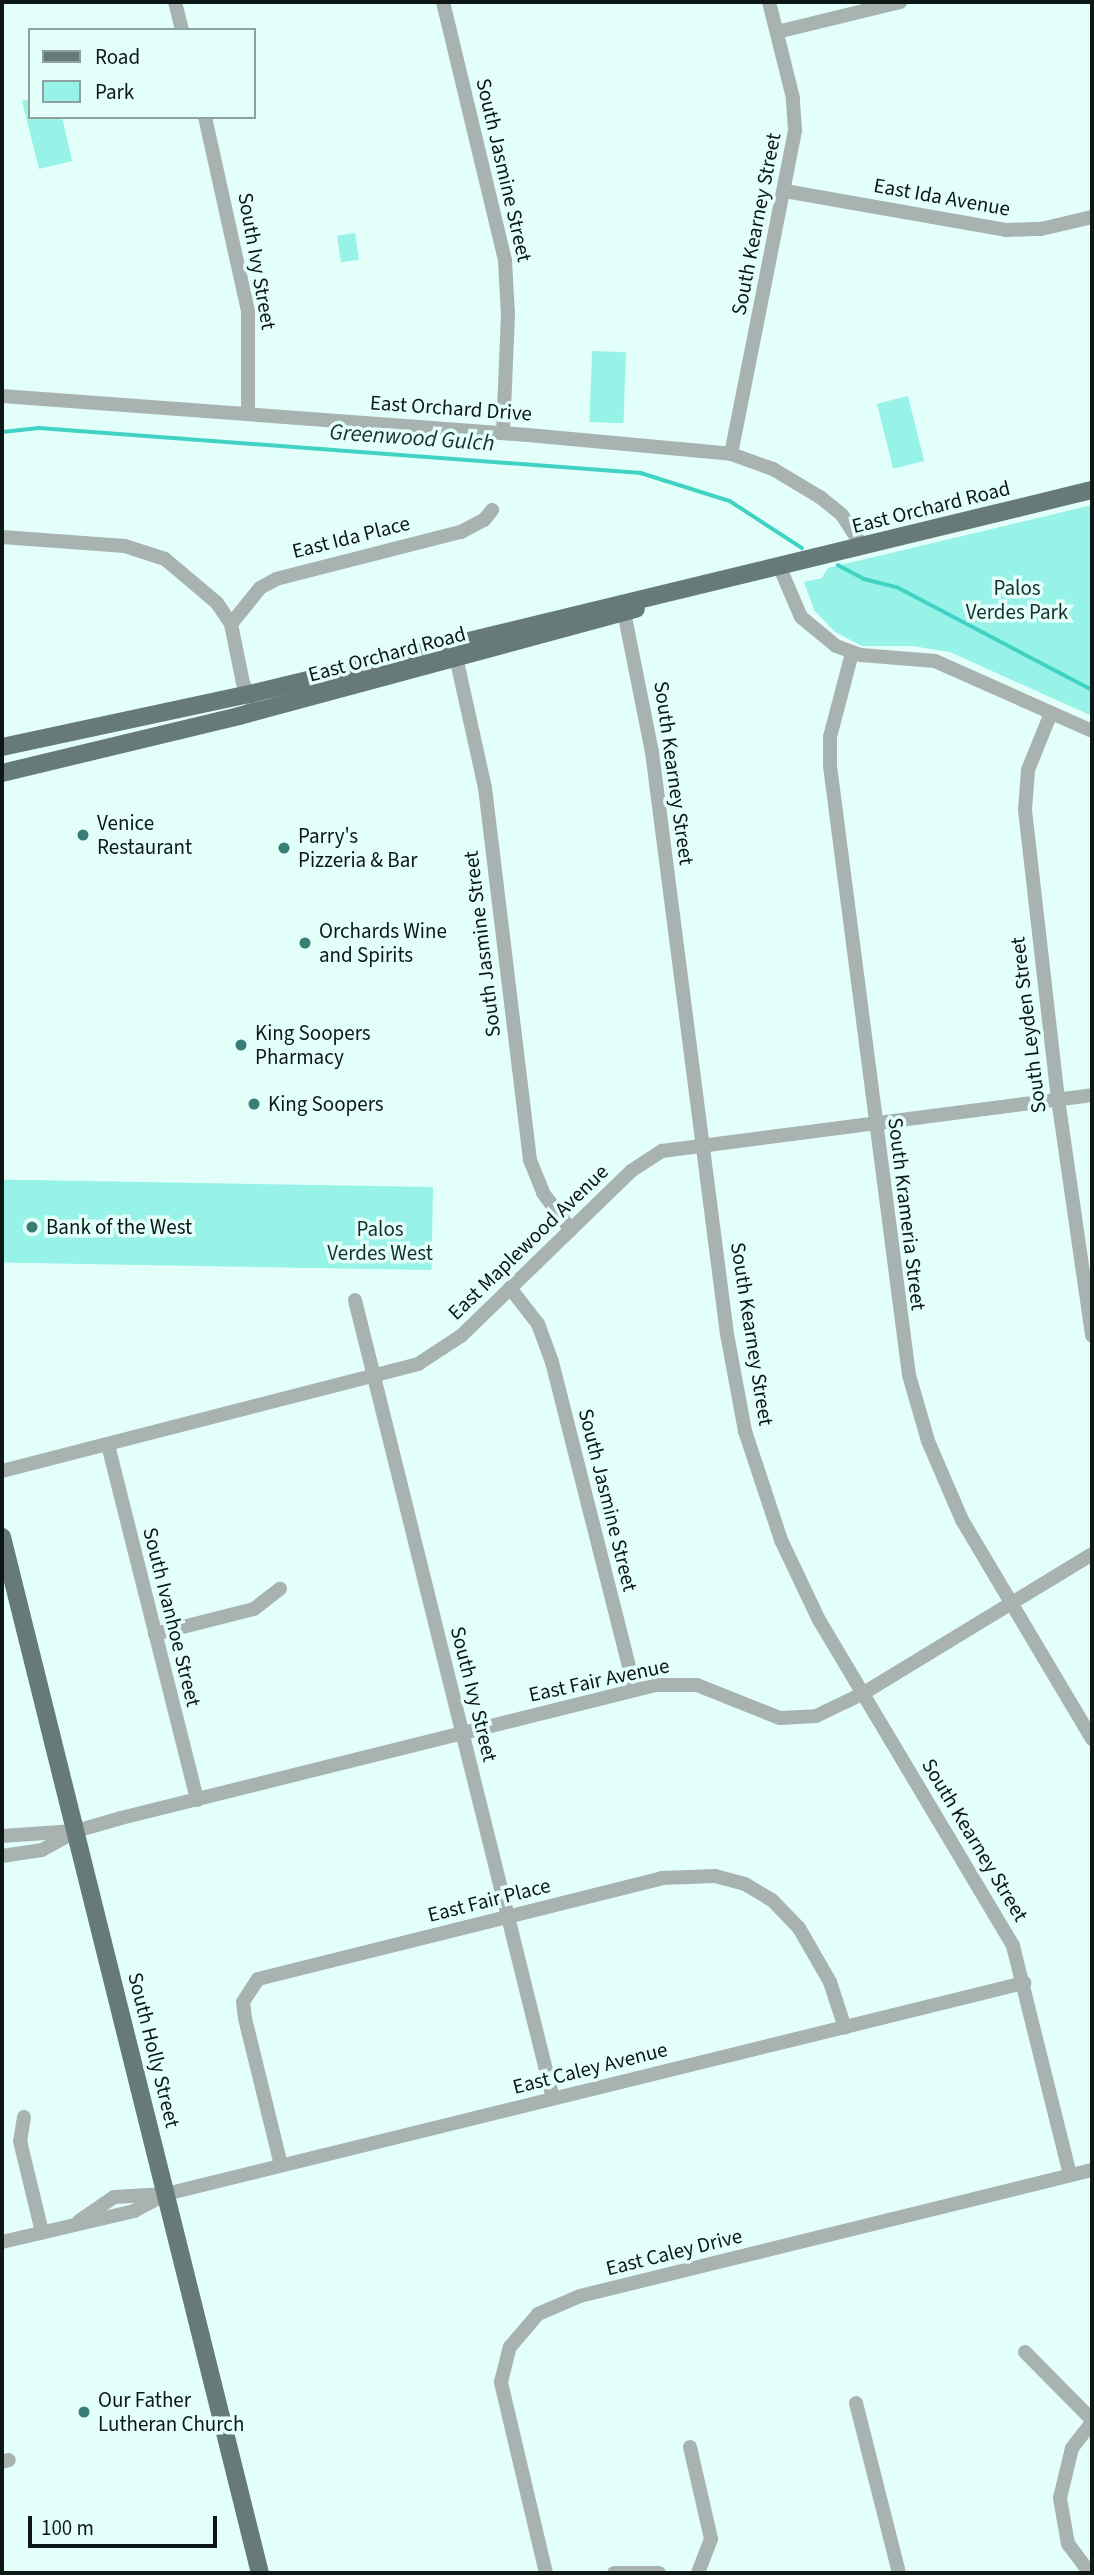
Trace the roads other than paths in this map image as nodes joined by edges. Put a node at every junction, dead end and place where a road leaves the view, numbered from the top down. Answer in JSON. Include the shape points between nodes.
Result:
{"nodes":[{"id":1,"x":176,"y":2,"type":"edge"},
{"id":2,"x":443,"y":2,"type":"edge"},
{"id":3,"x":769,"y":2,"type":"edge"},
{"id":4,"x":900,"y":2,"type":"edge"},
{"id":5,"x":182,"y":28,"type":"edge"},
{"id":6,"x":777,"y":32,"type":"junction"},
{"id":7,"x":205,"y":119,"type":"edge"},
{"id":8,"x":785,"y":191,"type":"junction"},
{"id":9,"x":1092,"y":217,"type":"edge"},
{"id":10,"x":2,"y":396,"type":"edge"},
{"id":11,"x":248,"y":414,"type":"junction"},
{"id":12,"x":503,"y":433,"type":"junction"},
{"id":13,"x":731,"y":454,"type":"junction"},
{"id":14,"x":1092,"y":490,"type":"edge"},
{"id":15,"x":492,"y":510,"type":"dead end"},
{"id":16,"x":2,"y":537,"type":"edge"},
{"id":17,"x":863,"y":547,"type":"junction"},
{"id":18,"x":780,"y":568,"type":"junction"},
{"id":19,"x":623,"y":607,"type":"junction"},
{"id":20,"x":231,"y":624,"type":"junction"},
{"id":21,"x":455,"y":651,"type":"junction"},
{"id":22,"x":852,"y":653,"type":"junction"},
{"id":23,"x":250,"y":694,"type":"junction"},
{"id":24,"x":255,"y":712,"type":"junction"},
{"id":25,"x":1051,"y":713,"type":"junction"},
{"id":26,"x":1092,"y":731,"type":"edge"},
{"id":27,"x":2,"y":747,"type":"edge"},
{"id":28,"x":2,"y":773,"type":"edge"},
{"id":29,"x":1092,"y":1095,"type":"edge"},
{"id":30,"x":1058,"y":1099,"type":"junction"},
{"id":31,"x":874,"y":1123,"type":"junction"},
{"id":32,"x":702,"y":1143,"type":"junction"},
{"id":33,"x":571,"y":1230,"type":"junction"},
{"id":34,"x":510,"y":1288,"type":"junction"},
{"id":35,"x":355,"y":1300,"type":"dead end"},
{"id":36,"x":1092,"y":1336,"type":"edge"},
{"id":37,"x":374,"y":1378,"type":"junction"},
{"id":38,"x":108,"y":1445,"type":"junction"},
{"id":39,"x":2,"y":1471,"type":"edge"},
{"id":40,"x":2,"y":1537,"type":"edge"},
{"id":41,"x":1092,"y":1554,"type":"edge"},
{"id":42,"x":280,"y":1589,"type":"dead end"},
{"id":43,"x":1009,"y":1603,"type":"junction"},
{"id":44,"x":155,"y":1634,"type":"junction"},
{"id":45,"x":635,"y":1690,"type":"junction"},
{"id":46,"x":862,"y":1694,"type":"junction"},
{"id":47,"x":462,"y":1734,"type":"junction"},
{"id":48,"x":1092,"y":1739,"type":"edge"},
{"id":49,"x":197,"y":1800,"type":"junction"},
{"id":50,"x":76,"y":1830,"type":"junction"},
{"id":51,"x":2,"y":1836,"type":"edge"},
{"id":52,"x":2,"y":1856,"type":"edge"},
{"id":53,"x":508,"y":1917,"type":"junction"},
{"id":54,"x":1024,"y":1983,"type":"junction"},
{"id":55,"x":845,"y":2028,"type":"junction"},
{"id":56,"x":553,"y":2098,"type":"junction"},
{"id":57,"x":24,"y":2117,"type":"dead end"},
{"id":58,"x":281,"y":2165,"type":"junction"},
{"id":59,"x":1092,"y":2170,"type":"edge"},
{"id":60,"x":1070,"y":2175,"type":"junction"},
{"id":61,"x":166,"y":2194,"type":"junction"},
{"id":62,"x":42,"y":2232,"type":"junction"},
{"id":63,"x":2,"y":2242,"type":"edge"},
{"id":64,"x":1024,"y":2352,"type":"dead end"},
{"id":65,"x":856,"y":2403,"type":"dead end"},
{"id":66,"x":1092,"y":2421,"type":"edge"},
{"id":67,"x":690,"y":2446,"type":"dead end"},
{"id":68,"x":260,"y":2573,"type":"edge"},
{"id":69,"x":545,"y":2573,"type":"edge"},
{"id":70,"x":614,"y":2573,"type":"edge"},
{"id":71,"x":659,"y":2573,"type":"edge"},
{"id":72,"x":698,"y":2573,"type":"edge"},
{"id":73,"x":899,"y":2573,"type":"edge"},
{"id":74,"x":1090,"y":2573,"type":"edge"}],
"edges":[{"from":1,"to":5,"type":"street"},
{"from":2,"to":12,"type":"street","name":"South Jasmine Street","via":[[505,261],[508,314]]},
{"from":3,"to":6,"type":"street","name":"South Kearney Street"},
{"from":4,"to":6,"type":"street"},
{"from":6,"to":8,"type":"street","name":"South Kearney Street","via":[[795,116]]},
{"from":7,"to":11,"type":"street","name":"South Ivy Street","via":[[248,311]]},
{"from":8,"to":9,"type":"street","name":"East Ida Avenue","via":[[1006,230],[1041,229]]},
{"from":8,"to":13,"type":"street","name":"South Kearney Street"},
{"from":10,"to":11,"type":"street","name":"East Orchard Drive"},
{"from":11,"to":12,"type":"street","name":"East Orchard Drive"},
{"from":12,"to":13,"type":"street","name":"East Orchard Drive"},
{"from":13,"to":17,"type":"street","name":"East Orchard Drive","via":[[772,469],[820,497],[842,515]]},
{"from":14,"to":17,"type":"main road","name":"East Orchard Road"},
{"from":15,"to":20,"type":"street","name":"East Ida Place","via":[[484,520],[461,532],[276,579],[260,588]]},
{"from":16,"to":20,"type":"street","via":[[125,546],[151,553],[180,569],[217,603]]},
{"from":17,"to":18,"type":"main road","name":"East Orchard Road"},
{"from":18,"to":19,"type":"main road","name":"East Orchard Road","via":[[750,570]]},
{"from":18,"to":22,"type":"street","via":[[801,617],[825,640]]},
{"from":19,"to":21,"type":"main road","name":"East Orchard Road"},
{"from":19,"to":32,"type":"street","name":"South Kearney Street","via":[[652,752]]},
{"from":20,"to":23,"type":"street"},
{"from":21,"to":23,"type":"main road","name":"East Orchard Road"},
{"from":21,"to":24,"type":"main road","name":"East Orchard Road"},
{"from":21,"to":33,"type":"street","name":"South Jasmine Street","via":[[485,788],[527,1143],[543,1193]]},
{"from":22,"to":25,"type":"street","via":[[935,661]]},
{"from":22,"to":31,"type":"street","name":"South Krameria Street","via":[[832,727],[830,755]]},
{"from":23,"to":24,"type":"street"},
{"from":23,"to":27,"type":"main road","name":"East Orchard Road"},
{"from":24,"to":28,"type":"main road","name":"East Orchard Road"},
{"from":25,"to":26,"type":"street"},
{"from":25,"to":30,"type":"street","name":"South Leyden Street","via":[[1031,758],[1024,796]]},
{"from":29,"to":30,"type":"street","name":"East Maplewood Avenue"},
{"from":30,"to":31,"type":"street","name":"East Maplewood Avenue"},
{"from":30,"to":36,"type":"street","name":"South Leyden Street"},
{"from":31,"to":32,"type":"street","name":"East Maplewood Avenue"},
{"from":31,"to":43,"type":"street","name":"South Krameria Street","via":[[901,1335],[914,1396],[949,1495]]},
{"from":32,"to":33,"type":"street","name":"East Maplewood Avenue","via":[[662,1151],[641,1163]]},
{"from":32,"to":46,"type":"street","name":"South Kearney Street","via":[[735,1384],[757,1470],[796,1575]]},
{"from":33,"to":34,"type":"street","name":"East Maplewood Avenue"},
{"from":34,"to":37,"type":"street","name":"East Maplewood Avenue","via":[[434,1356]]},
{"from":34,"to":45,"type":"street","name":"South Jasmine Street","via":[[538,1324],[552,1362]]},
{"from":35,"to":37,"type":"street","name":"South Ivy Street"},
{"from":37,"to":38,"type":"street","name":"East Maplewood Avenue"},
{"from":37,"to":47,"type":"street","name":"South Ivy Street"},
{"from":38,"to":39,"type":"street","name":"East Maplewood Avenue"},
{"from":38,"to":44,"type":"street","name":"South Ivanhoe Street"},
{"from":40,"to":50,"type":"main road","name":"South Holly Street"},
{"from":41,"to":43,"type":"street","name":"East Fair Avenue"},
{"from":42,"to":44,"type":"street","via":[[254,1609]]},
{"from":43,"to":46,"type":"street","name":"East Fair Avenue"},
{"from":43,"to":48,"type":"street","name":"South Krameria Street"},
{"from":44,"to":49,"type":"street","name":"South Ivanhoe Street"},
{"from":45,"to":46,"type":"street","name":"East Fair Avenue","via":[[672,1683],[697,1685],[756,1711],[791,1719],[830,1712]]},
{"from":45,"to":47,"type":"street","name":"East Fair Avenue"},
{"from":46,"to":54,"type":"street","name":"South Kearney Street","via":[[1008,1934]]},
{"from":47,"to":49,"type":"street","name":"East Fair Avenue"},
{"from":47,"to":53,"type":"street","name":"South Ivy Street"},
{"from":49,"to":50,"type":"street","name":"East Fair Avenue"},
{"from":50,"to":51,"type":"street","name":"East Fair Avenue"},
{"from":50,"to":52,"type":"street","name":"East Fair Avenue","via":[[42,1850]]},
{"from":50,"to":61,"type":"main road","name":"South Holly Street"},
{"from":53,"to":55,"type":"street","name":"East Fair Place","via":[[681,1875],[732,1879],[772,1900],[799,1928],[830,1982]]},
{"from":53,"to":56,"type":"street","name":"South Ivy Street"},
{"from":53,"to":58,"type":"street","name":"East Fair Place","via":[[258,1979],[247,1991],[245,2018]]},
{"from":54,"to":55,"type":"street","name":"East Caley Avenue"},
{"from":54,"to":60,"type":"street","name":"South Kearney Street"},
{"from":55,"to":56,"type":"street","name":"East Caley Avenue"},
{"from":56,"to":58,"type":"street","name":"East Caley Avenue"},
{"from":57,"to":62,"type":"street","via":[[20,2141]]},
{"from":58,"to":61,"type":"street","name":"East Caley Avenue"},
{"from":59,"to":60,"type":"street","name":"East Caley Drive"},
{"from":60,"to":69,"type":"street","name":"East Caley Drive","via":[[580,2296],[537,2314],[510,2347],[501,2382]]},
{"from":61,"to":62,"type":"street","name":"East Caley Avenue","via":[[134,2211]]},
{"from":61,"to":68,"type":"main road","name":"South Holly Street"},
{"from":62,"to":63,"type":"street","name":"East Caley Avenue"},
{"from":64,"to":66,"type":"street"},
{"from":65,"to":73,"type":"street"},
{"from":66,"to":74,"type":"street","via":[[1072,2448],[1060,2498],[1068,2544]]},
{"from":67,"to":72,"type":"street","via":[[711,2539]]},
{"from":70,"to":71,"type":"street"}]}
